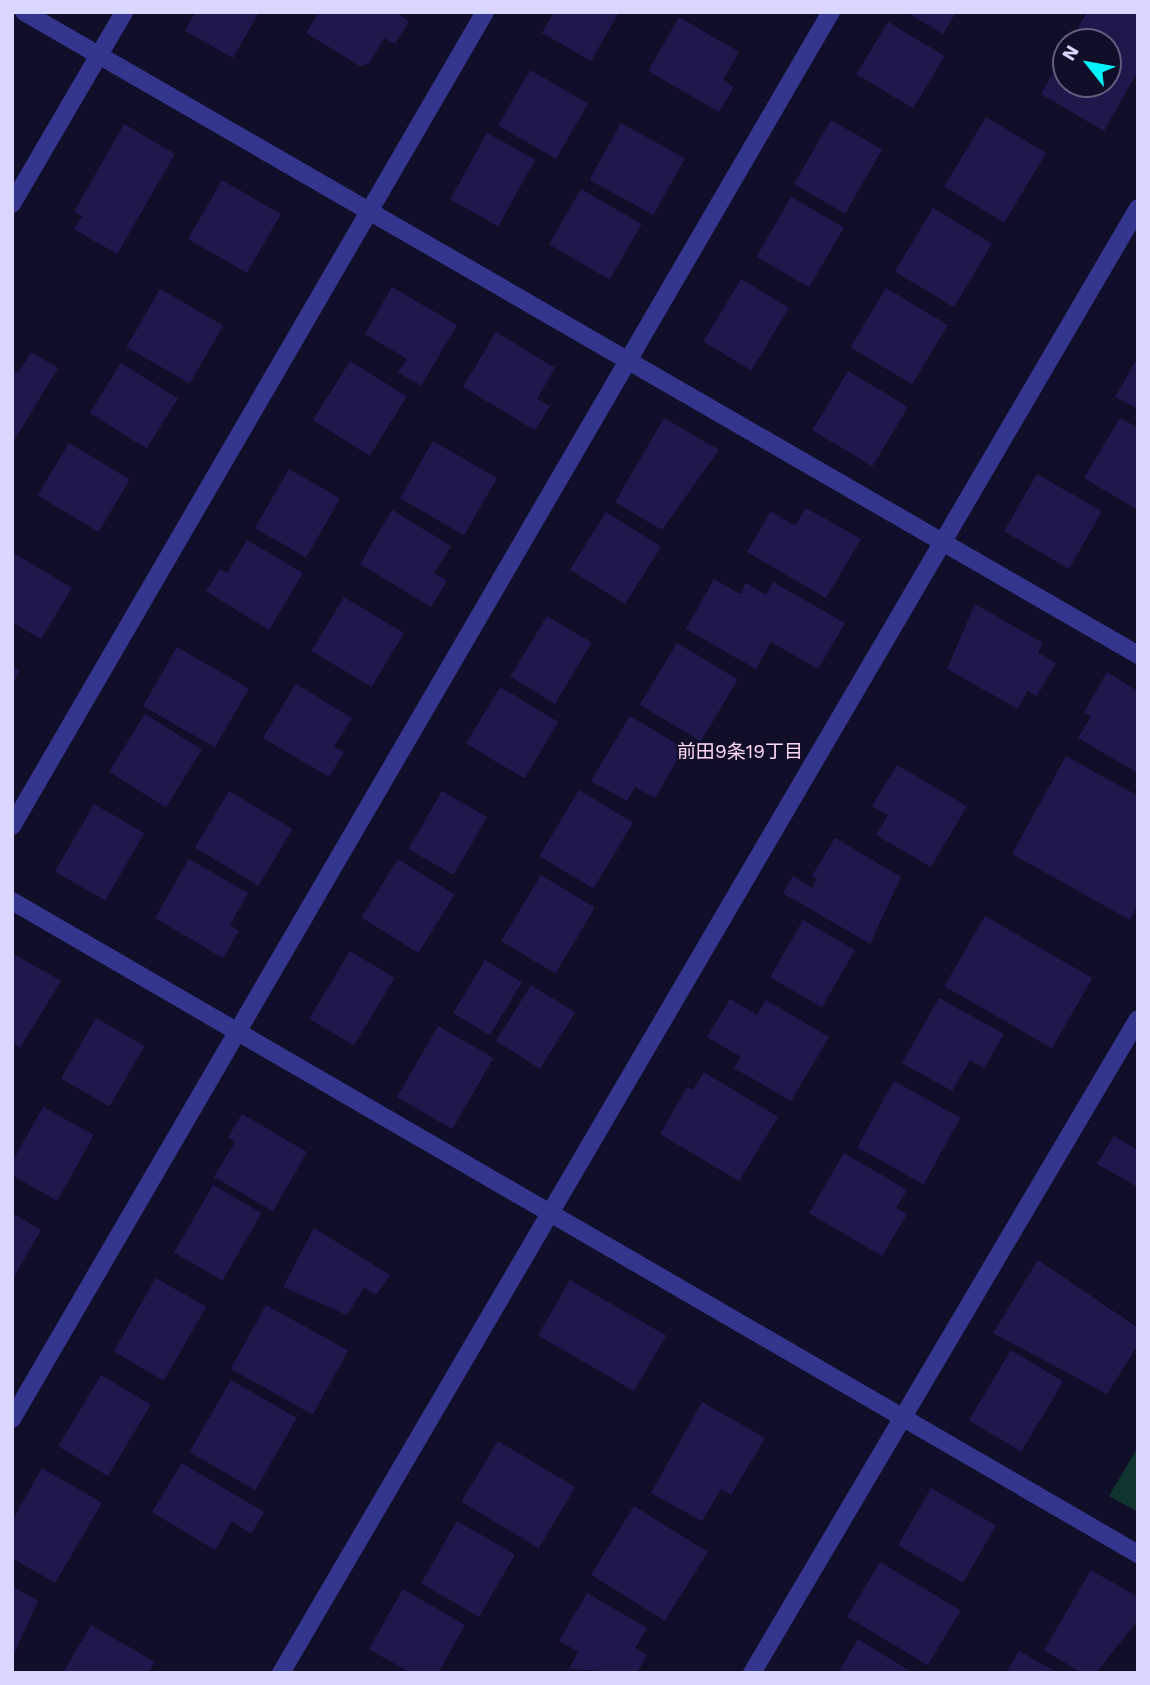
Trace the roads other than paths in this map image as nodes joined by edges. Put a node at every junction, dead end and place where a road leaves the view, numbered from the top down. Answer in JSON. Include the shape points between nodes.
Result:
{"nodes":[{"id":1,"x":24,"y":12,"type":"edge"},
{"id":2,"x":124,"y":12,"type":"edge"},
{"id":3,"x":485,"y":12,"type":"edge"},
{"id":4,"x":831,"y":12,"type":"edge"},
{"id":5,"x":98,"y":57,"type":"junction"},
{"id":6,"x":12,"y":204,"type":"edge"},
{"id":7,"x":1138,"y":208,"type":"edge"},
{"id":8,"x":369,"y":213,"type":"junction"},
{"id":9,"x":630,"y":363,"type":"junction"},
{"id":10,"x":941,"y":542,"type":"junction"},
{"id":11,"x":1138,"y":655,"type":"edge"},
{"id":12,"x":12,"y":827,"type":"edge"},
{"id":13,"x":12,"y":901,"type":"edge"},
{"id":14,"x":1138,"y":1019,"type":"edge"},
{"id":15,"x":238,"y":1033,"type":"junction"},
{"id":16,"x":546,"y":1212,"type":"junction"},
{"id":17,"x":902,"y":1418,"type":"junction"},
{"id":18,"x":12,"y":1419,"type":"edge"},
{"id":19,"x":1138,"y":1553,"type":"edge"},
{"id":20,"x":281,"y":1673,"type":"edge"},
{"id":21,"x":752,"y":1673,"type":"edge"}],
"edges":[{"from":1,"to":5,"type":"street"},
{"from":2,"to":5,"type":"street"},
{"from":3,"to":8,"type":"street"},
{"from":4,"to":9,"type":"street"},
{"from":5,"to":6,"type":"street"},
{"from":5,"to":8,"type":"street"},
{"from":7,"to":10,"type":"street"},
{"from":8,"to":9,"type":"street"},
{"from":8,"to":12,"type":"street"},
{"from":9,"to":10,"type":"street"},
{"from":9,"to":15,"type":"street"},
{"from":10,"to":11,"type":"street"},
{"from":10,"to":16,"type":"street"},
{"from":13,"to":15,"type":"street"},
{"from":14,"to":17,"type":"street"},
{"from":15,"to":16,"type":"street"},
{"from":15,"to":18,"type":"street"},
{"from":16,"to":17,"type":"street"},
{"from":16,"to":20,"type":"street"},
{"from":17,"to":19,"type":"street"},
{"from":17,"to":21,"type":"street"}]}
